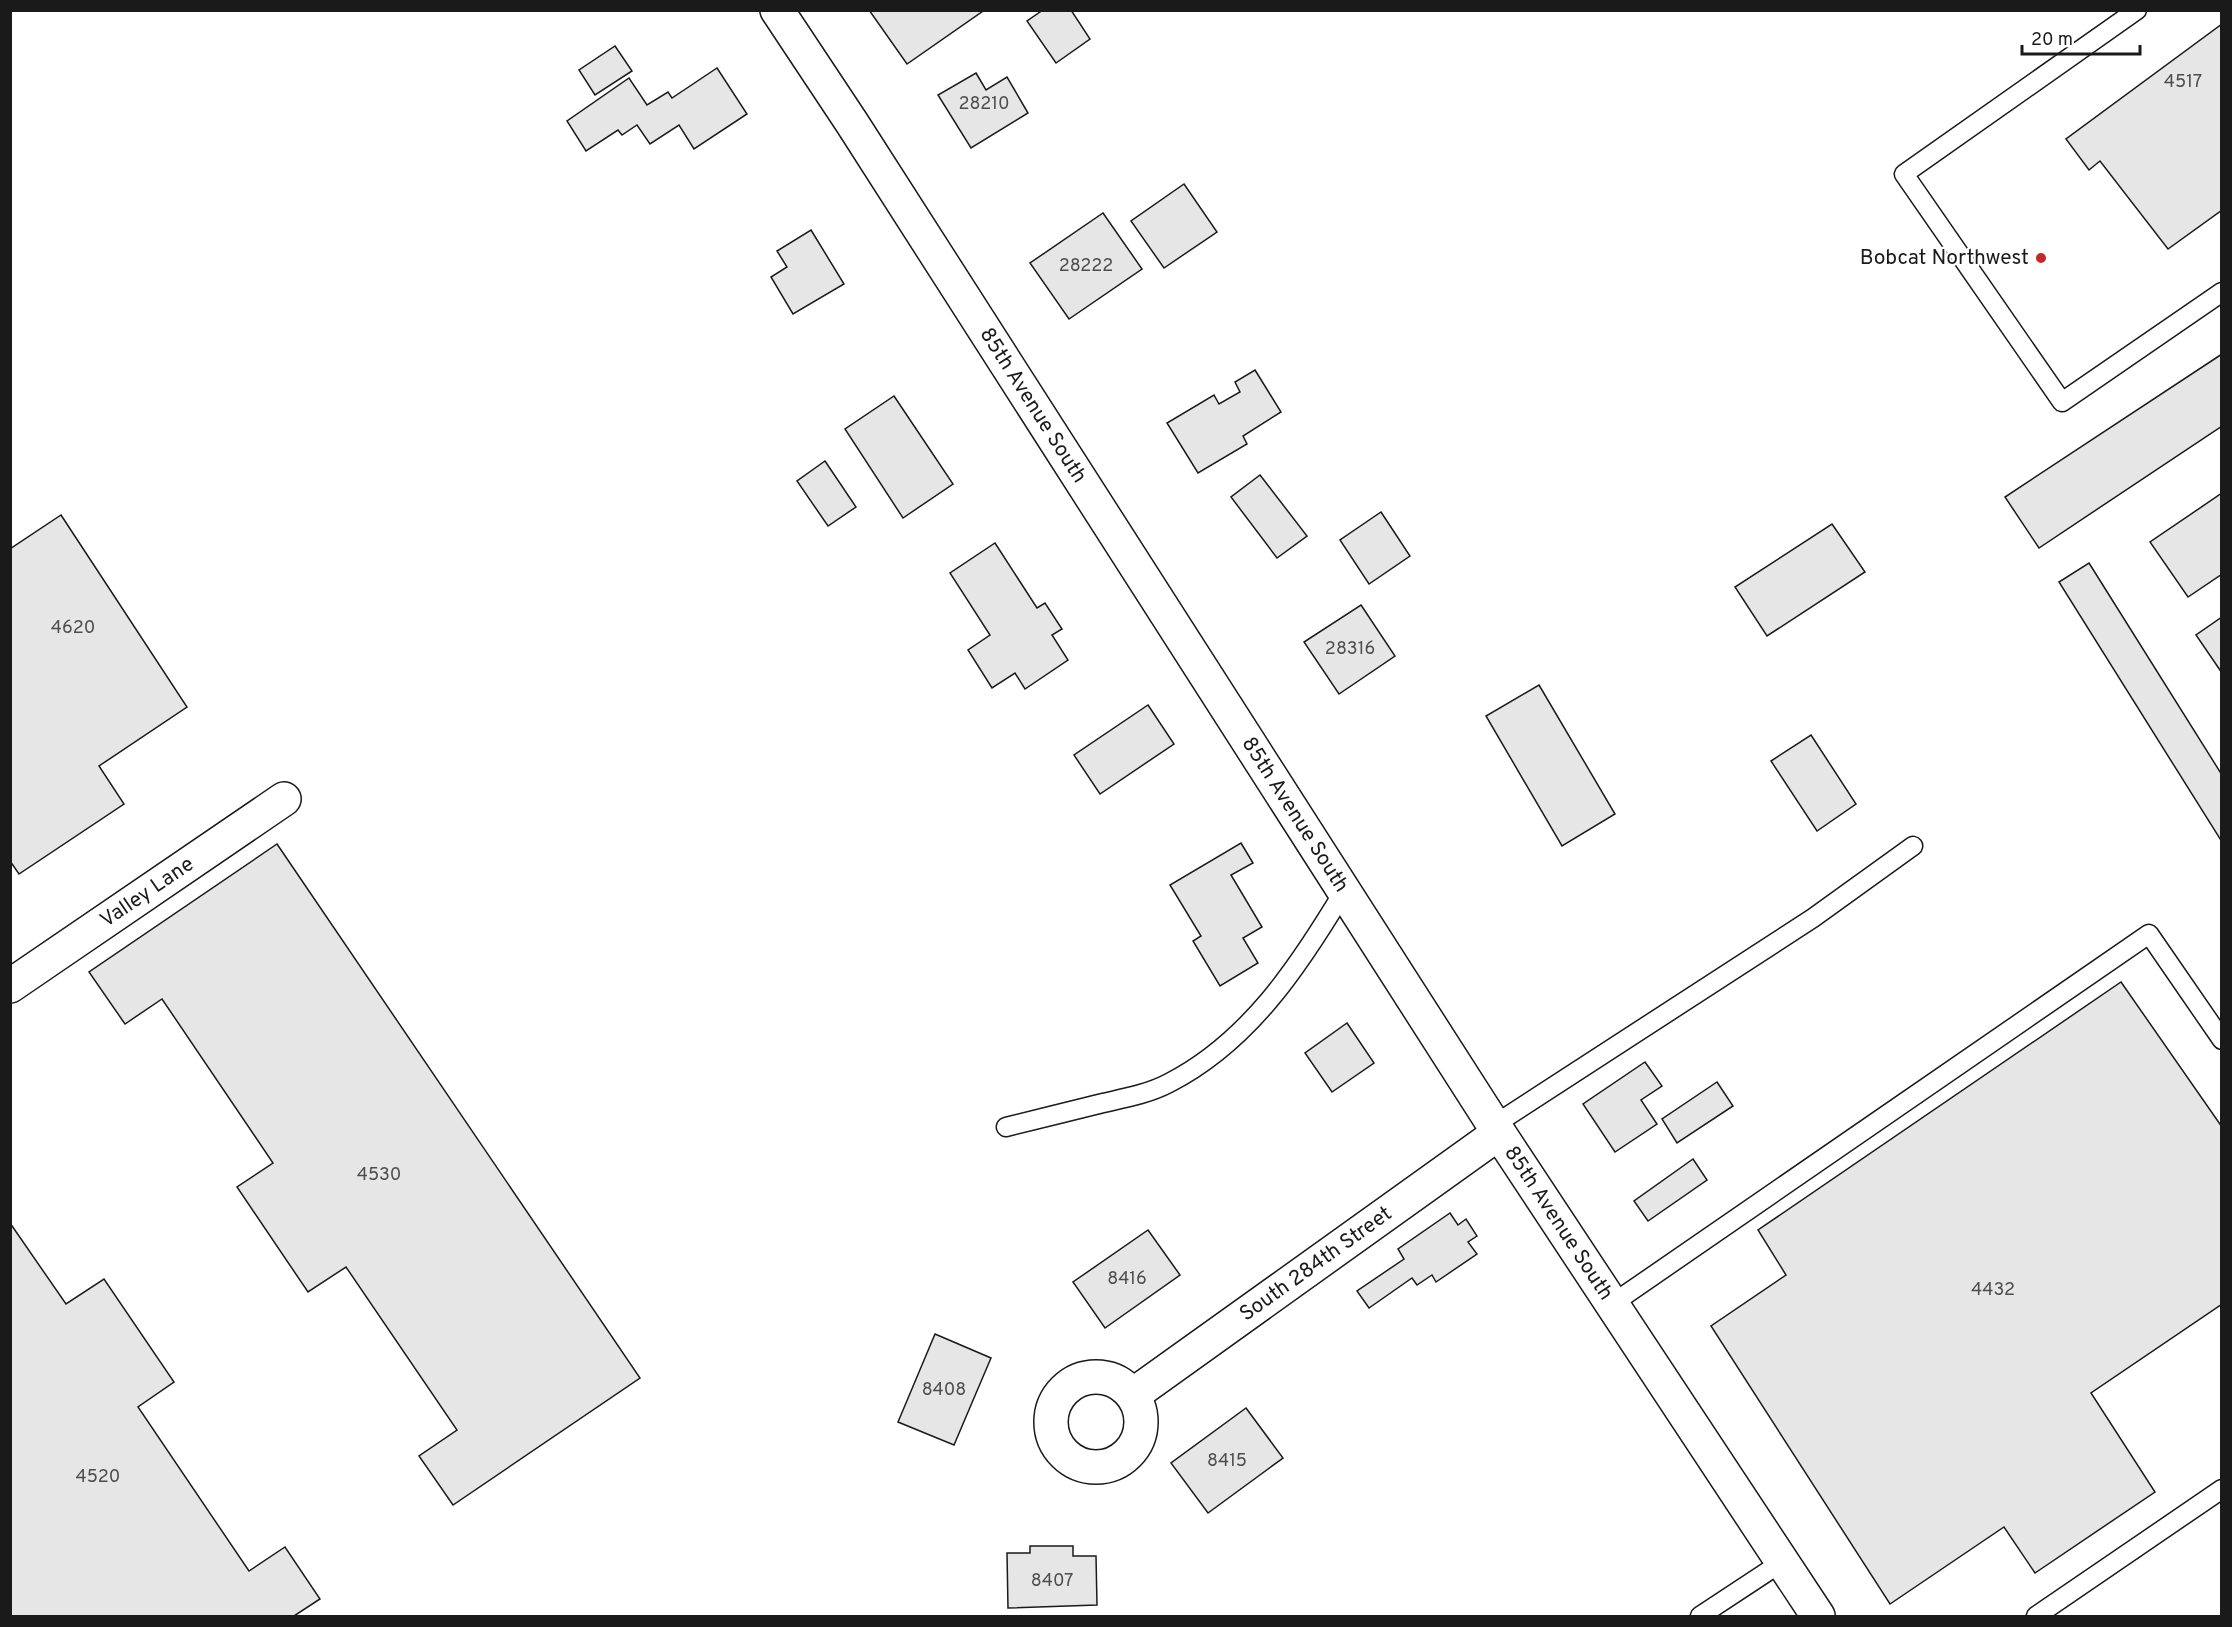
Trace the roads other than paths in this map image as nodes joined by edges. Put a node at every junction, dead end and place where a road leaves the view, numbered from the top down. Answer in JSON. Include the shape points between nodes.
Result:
{"nodes":[{"id":1,"x":777,"y":10,"type":"edge"},
{"id":2,"x":2137,"y":10,"type":"edge"},
{"id":3,"x":2222,"y":292,"type":"edge"},
{"id":4,"x":284,"y":799,"type":"dead end"},
{"id":5,"x":1913,"y":846,"type":"dead end"},
{"id":6,"x":1344,"y":891,"type":"junction"},
{"id":7,"x":10,"y":986,"type":"edge"},
{"id":8,"x":2222,"y":1040,"type":"edge"},
{"id":9,"x":1006,"y":1127,"type":"dead end"},
{"id":10,"x":1497,"y":1129,"type":"junction"},
{"id":11,"x":1612,"y":1304,"type":"junction"},
{"id":12,"x":1133,"y":1395,"type":"dead end"},
{"id":13,"x":2222,"y":1489,"type":"edge"},
{"id":14,"x":1782,"y":1562,"type":"junction"},
{"id":15,"x":1700,"y":1617,"type":"edge"},
{"id":16,"x":1818,"y":1617,"type":"edge"},
{"id":17,"x":2036,"y":1617,"type":"edge"}],
"edges":[{"from":1,"to":6,"type":"street","name":"85th Avenue South"},
{"from":2,"to":3,"type":"lane","via":[[1904,174],[2062,402]]},
{"from":4,"to":7,"type":"street","name":"Valley Lane"},
{"from":5,"to":10,"type":"lane","via":[[1813,918]]},
{"from":6,"to":9,"type":"lane","via":[[1301,959],[1257,1016],[1201,1064],[1139,1095]]},
{"from":6,"to":10,"type":"street","name":"85th Avenue South"},
{"from":8,"to":11,"type":"lane","via":[[2148,934]]},
{"from":10,"to":11,"type":"street","name":"85th Avenue South"},
{"from":10,"to":12,"type":"street","name":"South 284th Street"},
{"from":11,"to":14,"type":"street","name":"85th Avenue South"},
{"from":13,"to":17,"type":"lane"},
{"from":14,"to":15,"type":"lane"},
{"from":14,"to":16,"type":"street","name":"85th Avenue South"}]}
